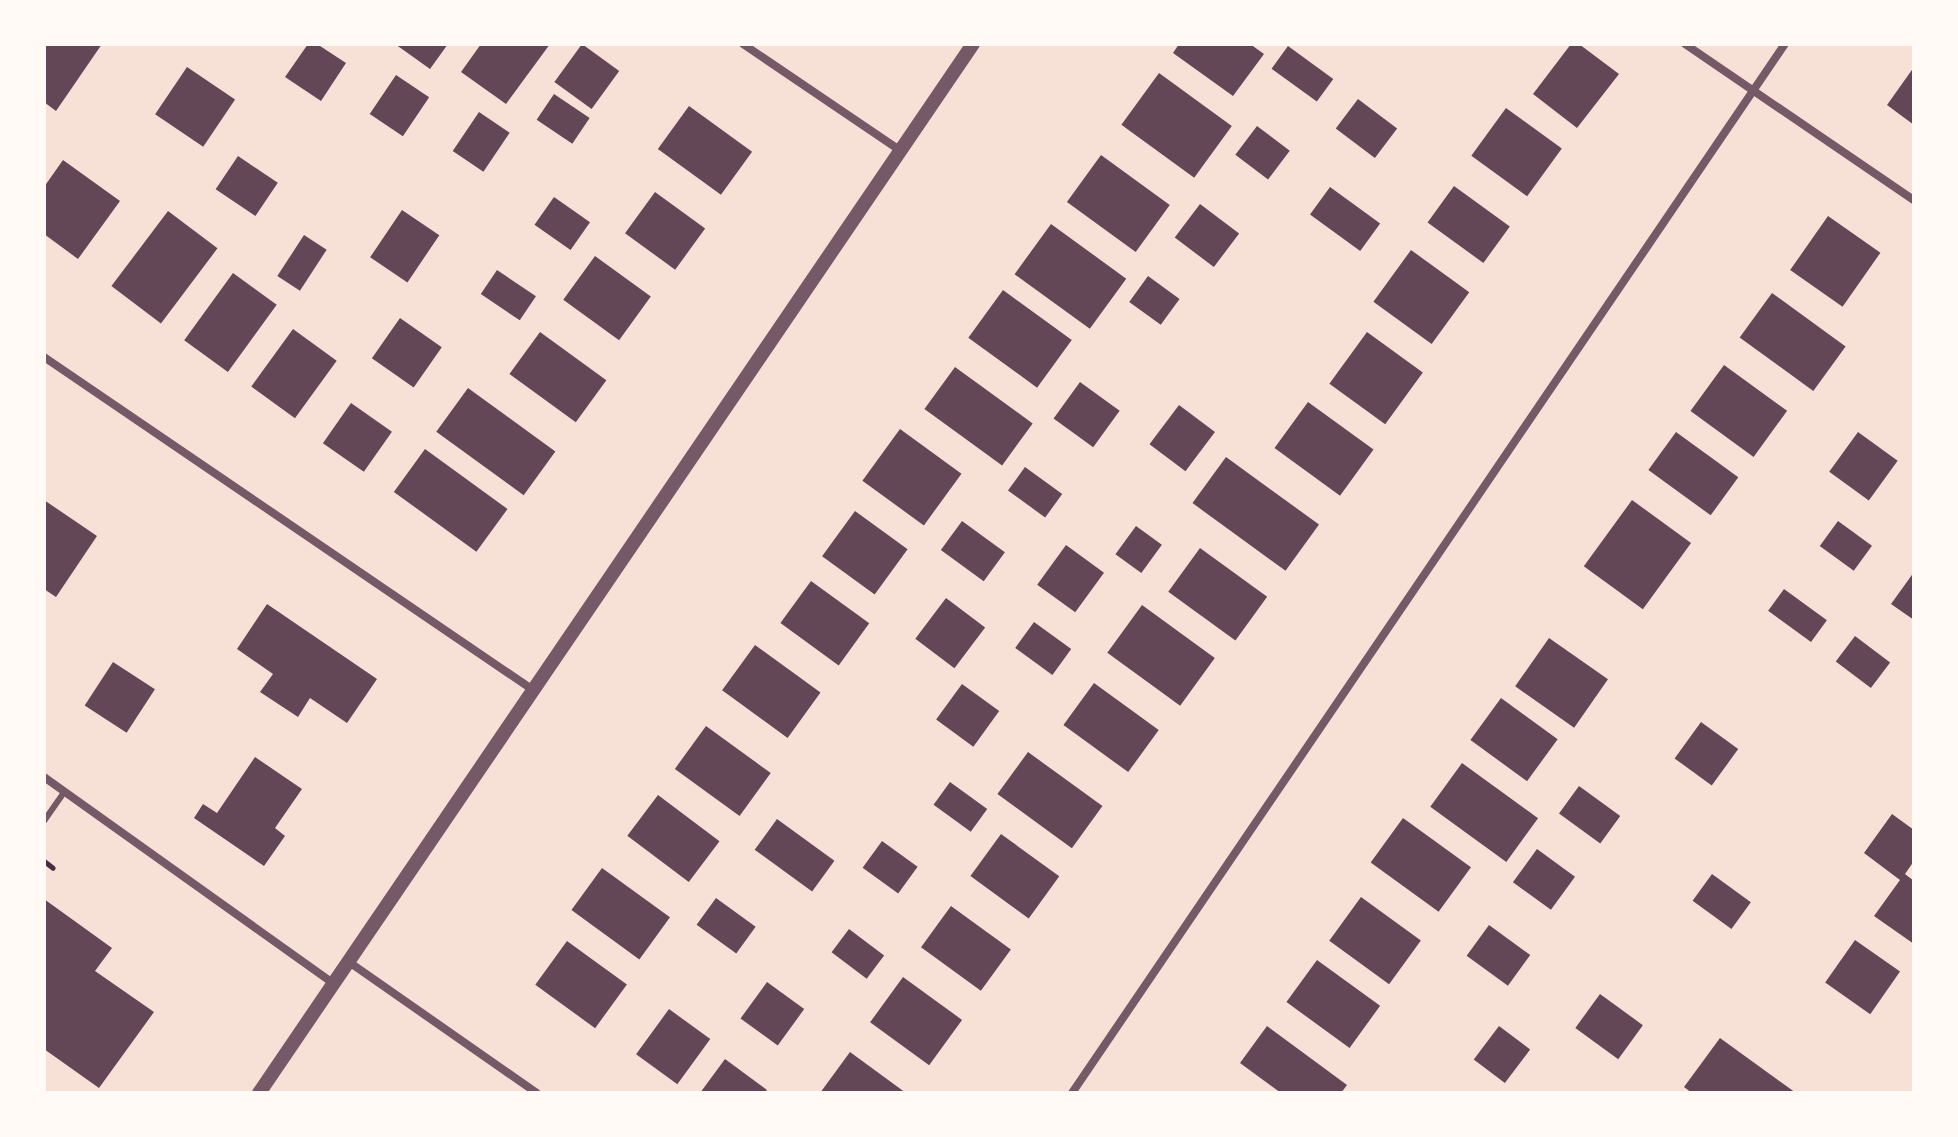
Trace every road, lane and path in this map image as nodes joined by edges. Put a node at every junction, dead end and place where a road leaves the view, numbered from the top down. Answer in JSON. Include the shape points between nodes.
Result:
{"nodes":[{"id":1,"x":743,"y":44,"type":"edge"},
{"id":2,"x":973,"y":44,"type":"edge"},
{"id":3,"x":1685,"y":44,"type":"edge"},
{"id":4,"x":1785,"y":44,"type":"edge"},
{"id":5,"x":1753,"y":91,"type":"junction"},
{"id":6,"x":901,"y":151,"type":"junction"},
{"id":7,"x":1914,"y":200,"type":"edge"},
{"id":8,"x":44,"y":357,"type":"edge"},
{"id":9,"x":533,"y":690,"type":"junction"},
{"id":10,"x":44,"y":777,"type":"edge"},
{"id":11,"x":64,"y":792,"type":"junction"},
{"id":12,"x":44,"y":821,"type":"edge"},
{"id":13,"x":44,"y":861,"type":"edge"},
{"id":14,"x":53,"y":868,"type":"dead end"},
{"id":15,"x":349,"y":962,"type":"junction"},
{"id":16,"x":334,"y":984,"type":"junction"},
{"id":17,"x":259,"y":1093,"type":"edge"},
{"id":18,"x":537,"y":1093,"type":"edge"},
{"id":19,"x":1072,"y":1093,"type":"edge"}],
"edges":[{"from":1,"to":6,"type":"street"},
{"from":2,"to":6,"type":"street"},
{"from":3,"to":5,"type":"street"},
{"from":4,"to":5,"type":"street"},
{"from":5,"to":7,"type":"street"},
{"from":5,"to":19,"type":"street"},
{"from":6,"to":9,"type":"street"},
{"from":8,"to":9,"type":"street"},
{"from":9,"to":15,"type":"street"},
{"from":10,"to":11,"type":"street"},
{"from":11,"to":12,"type":"lane"},
{"from":11,"to":16,"type":"street"},
{"from":13,"to":14,"type":"path"},
{"from":15,"to":16,"type":"street"},
{"from":15,"to":18,"type":"street"},
{"from":16,"to":17,"type":"street"}]}
